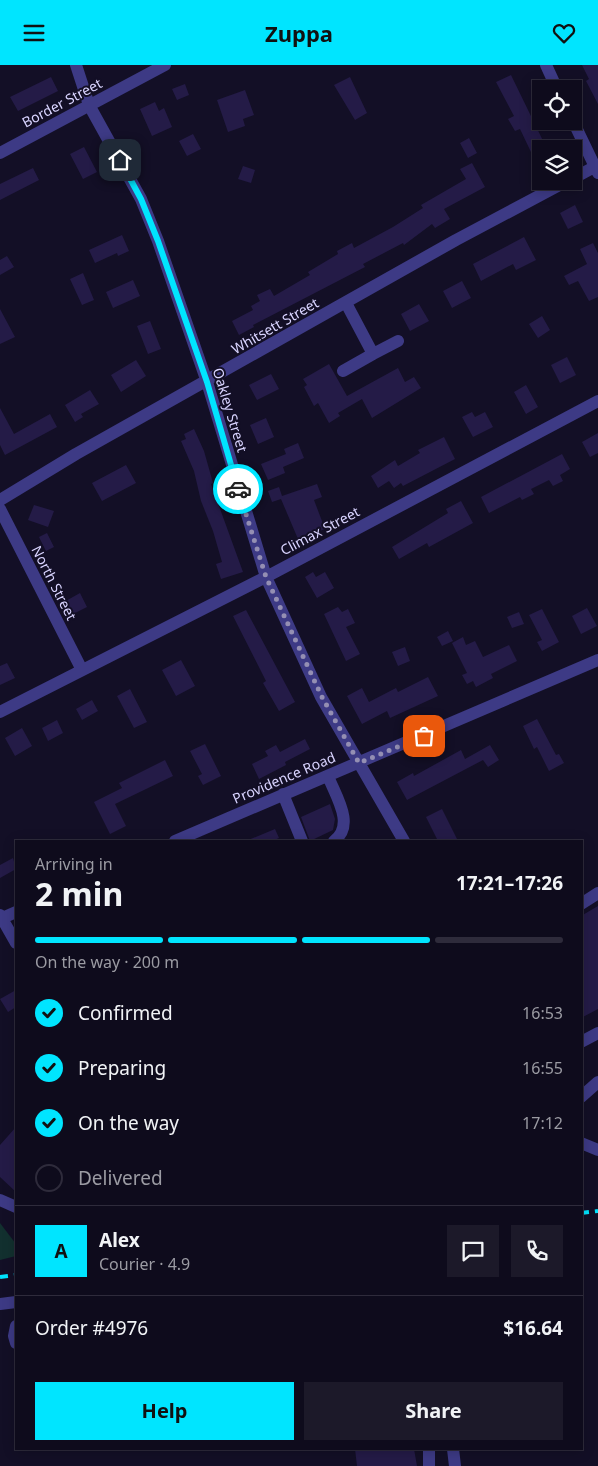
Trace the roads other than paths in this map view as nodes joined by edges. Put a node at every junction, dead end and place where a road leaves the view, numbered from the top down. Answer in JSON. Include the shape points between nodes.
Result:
{"nodes":[{"id":1,"x":76,"y":65,"type":"edge"},
{"id":2,"x":164,"y":65,"type":"edge"},
{"id":3,"x":546,"y":65,"type":"edge"},
{"id":4,"x":553,"y":80,"type":"edge"},
{"id":5,"x":89,"y":105,"type":"junction"},
{"id":6,"x":578,"y":130,"type":"edge"},
{"id":7,"x":0,"y":153,"type":"edge"},
{"id":8,"x":597,"y":168,"type":"edge"},
{"id":9,"x":582,"y":175,"type":"edge"},
{"id":10,"x":550,"y":190,"type":"edge"},
{"id":11,"x":346,"y":303,"type":"junction"},
{"id":12,"x":398,"y":341,"type":"dead end"},
{"id":13,"x":374,"y":354,"type":"junction"},
{"id":14,"x":343,"y":371,"type":"dead end"},
{"id":15,"x":207,"y":382,"type":"junction"},
{"id":16,"x":598,"y":401,"type":"edge"},
{"id":17,"x":0,"y":500,"type":"edge"},
{"id":18,"x":0,"y":509,"type":"edge"},
{"id":19,"x":266,"y":577,"type":"junction"},
{"id":20,"x":598,"y":660,"type":"edge"},
{"id":21,"x":82,"y":670,"type":"junction"},
{"id":22,"x":0,"y":712,"type":"edge"},
{"id":23,"x":359,"y":763,"type":"junction"},
{"id":24,"x":328,"y":776,"type":"junction"},
{"id":25,"x":283,"y":795,"type":"junction"},
{"id":26,"x":177,"y":840,"type":"edge"},
{"id":27,"x":302,"y":840,"type":"edge"},
{"id":28,"x":335,"y":840,"type":"edge"},
{"id":29,"x":403,"y":840,"type":"edge"},
{"id":30,"x":598,"y":893,"type":"edge"},
{"id":31,"x":583,"y":903,"type":"edge"},
{"id":32,"x":15,"y":912,"type":"edge"},
{"id":33,"x":1,"y":917,"type":"edge"},
{"id":34,"x":0,"y":938,"type":"edge"},
{"id":35,"x":15,"y":942,"type":"edge"},
{"id":36,"x":15,"y":944,"type":"edge"},
{"id":37,"x":598,"y":1033,"type":"edge"},
{"id":38,"x":583,"y":1041,"type":"edge"},
{"id":39,"x":598,"y":1082,"type":"edge"},
{"id":40,"x":583,"y":1095,"type":"edge"},
{"id":41,"x":583,"y":1144,"type":"edge"},
{"id":42,"x":598,"y":1150,"type":"edge"},
{"id":43,"x":0,"y":1200,"type":"edge"},
{"id":44,"x":15,"y":1207,"type":"edge"},
{"id":45,"x":15,"y":1302,"type":"edge"},
{"id":46,"x":0,"y":1304,"type":"edge"},
{"id":47,"x":429,"y":1450,"type":"edge"},
{"id":48,"x":453,"y":1450,"type":"edge"},
{"id":49,"x":429,"y":1466,"type":"edge"},
{"id":50,"x":455,"y":1466,"type":"edge"}],
"edges":[{"from":1,"to":5,"type":"street","name":"Oakley Street"},
{"from":2,"to":5,"type":"street","name":"Border Street"},
{"from":3,"to":4,"type":"street"},
{"from":5,"to":7,"type":"street","name":"Border Street"},
{"from":5,"to":15,"type":"street","name":"Oakley Street","via":[[141,199]]},
{"from":6,"to":8,"type":"street"},
{"from":8,"to":9,"type":"street"},
{"from":10,"to":11,"type":"street","name":"Whitsett Street"},
{"from":11,"to":13,"type":"street"},
{"from":11,"to":15,"type":"street","name":"Whitsett Street"},
{"from":12,"to":13,"type":"street"},
{"from":13,"to":14,"type":"street"},
{"from":15,"to":17,"type":"street","name":"Whitsett Street"},
{"from":15,"to":19,"type":"street","name":"Oakley Street"},
{"from":16,"to":19,"type":"street","name":"Climax Street"},
{"from":18,"to":21,"type":"street","name":"North Street"},
{"from":19,"to":21,"type":"street","name":"Climax Street"},
{"from":19,"to":23,"type":"street","name":"Oakley Street","via":[[322,697]]},
{"from":20,"to":23,"type":"street","name":"Providence Road"},
{"from":21,"to":22,"type":"street","name":"Climax Street"},
{"from":23,"to":24,"type":"street","name":"Providence Road"},
{"from":23,"to":29,"type":"street","name":"Oakley Street"},
{"from":24,"to":25,"type":"street","name":"Providence Road"},
{"from":24,"to":28,"type":"street","via":[[344,823]]},
{"from":25,"to":26,"type":"street","name":"Providence Road"},
{"from":25,"to":27,"type":"street"},
{"from":30,"to":31,"type":"street"},
{"from":32,"to":33,"type":"street"},
{"from":33,"to":35,"type":"street"},
{"from":34,"to":36,"type":"street"},
{"from":37,"to":38,"type":"street"},
{"from":39,"to":40,"type":"street"},
{"from":41,"to":42,"type":"street"},
{"from":43,"to":44,"type":"street"},
{"from":45,"to":46,"type":"street"},
{"from":47,"to":49,"type":"street"},
{"from":48,"to":50,"type":"street"}]}
